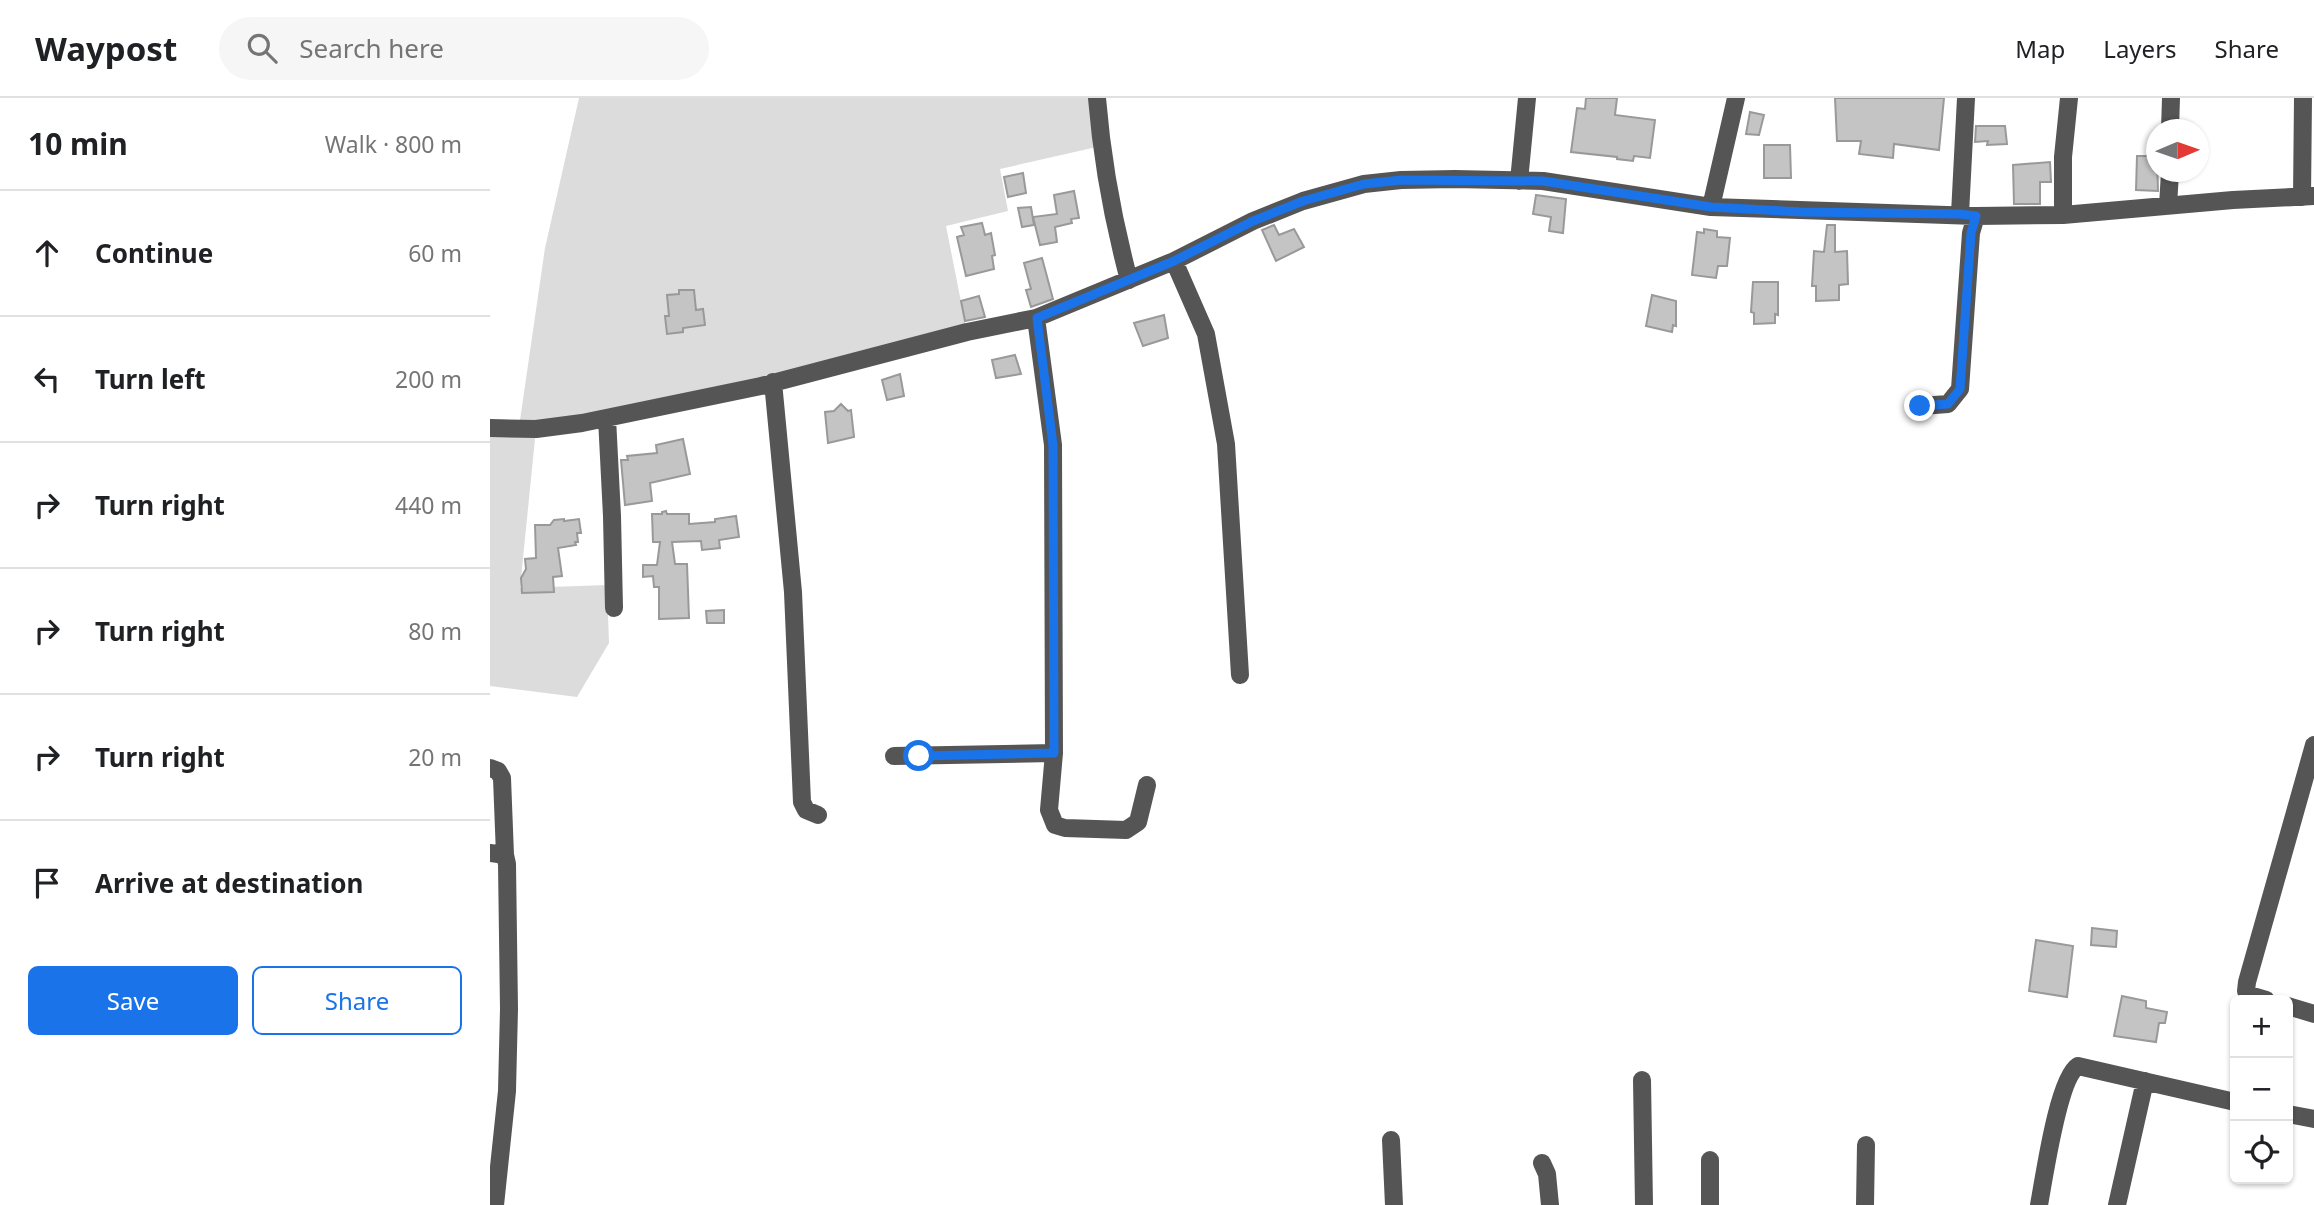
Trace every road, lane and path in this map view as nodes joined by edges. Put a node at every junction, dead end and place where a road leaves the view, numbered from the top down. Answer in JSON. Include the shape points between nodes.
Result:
{"nodes":[{"id":1,"x":1097,"y":98,"type":"edge"},
{"id":2,"x":1527,"y":98,"type":"edge"},
{"id":3,"x":1736,"y":98,"type":"edge"},
{"id":4,"x":1966,"y":98,"type":"edge"},
{"id":5,"x":2069,"y":98,"type":"edge"},
{"id":6,"x":2171,"y":98,"type":"edge"},
{"id":7,"x":2303,"y":98,"type":"edge"},
{"id":8,"x":2170,"y":119,"type":"edge"},
{"id":9,"x":1519,"y":181,"type":"junction"},
{"id":10,"x":2169,"y":182,"type":"edge"},
{"id":11,"x":2308,"y":197,"type":"edge"},
{"id":12,"x":2168,"y":206,"type":"junction"},
{"id":13,"x":1711,"y":207,"type":"junction"},
{"id":14,"x":1968,"y":215,"type":"junction"},
{"id":15,"x":2063,"y":215,"type":"junction"},
{"id":16,"x":1174,"y":261,"type":"junction"},
{"id":17,"x":1129,"y":280,"type":"junction"},
{"id":18,"x":1037,"y":318,"type":"junction"},
{"id":19,"x":774,"y":382,"type":"junction"},
{"id":20,"x":1920,"y":406,"type":"dead end"},
{"id":21,"x":607,"y":418,"type":"junction"},
{"id":22,"x":490,"y":428,"type":"edge"},
{"id":23,"x":614,"y":608,"type":"dead end"},
{"id":24,"x":1240,"y":675,"type":"dead end"},
{"id":25,"x":2314,"y":745,"type":"edge"},
{"id":26,"x":1054,"y":753,"type":"junction"},
{"id":27,"x":894,"y":756,"type":"dead end"},
{"id":28,"x":490,"y":768,"type":"edge"},
{"id":29,"x":1147,"y":785,"type":"dead end"},
{"id":30,"x":818,"y":815,"type":"dead end"},
{"id":31,"x":498,"y":854,"type":"edge"},
{"id":32,"x":490,"y":957,"type":"edge"},
{"id":33,"x":508,"y":961,"type":"junction"},
{"id":34,"x":2249,"y":995,"type":"edge"},
{"id":35,"x":2293,"y":1008,"type":"edge"},
{"id":36,"x":2314,"y":1014,"type":"edge"},
{"id":37,"x":1642,"y":1080,"type":"dead end"},
{"id":38,"x":2145,"y":1081,"type":"junction"},
{"id":39,"x":2230,"y":1101,"type":"edge"},
{"id":40,"x":2293,"y":1115,"type":"edge"},
{"id":41,"x":2314,"y":1119,"type":"edge"},
{"id":42,"x":1391,"y":1140,"type":"dead end"},
{"id":43,"x":1866,"y":1145,"type":"dead end"},
{"id":44,"x":1710,"y":1160,"type":"dead end"},
{"id":45,"x":1542,"y":1163,"type":"dead end"},
{"id":46,"x":494,"y":1180,"type":"edge"},
{"id":47,"x":495,"y":1205,"type":"edge"},
{"id":48,"x":1394,"y":1205,"type":"edge"},
{"id":49,"x":1550,"y":1205,"type":"edge"},
{"id":50,"x":1644,"y":1205,"type":"edge"},
{"id":51,"x":1710,"y":1205,"type":"edge"},
{"id":52,"x":1865,"y":1205,"type":"edge"},
{"id":53,"x":2039,"y":1205,"type":"edge"},
{"id":54,"x":2117,"y":1205,"type":"edge"}],
"edges":[{"from":1,"to":17,"type":"street","via":[[1112,216]]},
{"from":2,"to":9,"type":"street"},
{"from":3,"to":13,"type":"street"},
{"from":4,"to":14,"type":"street"},
{"from":5,"to":15,"type":"street"},
{"from":6,"to":8,"type":"street"},
{"from":7,"to":11,"type":"street"},
{"from":9,"to":13,"type":"street"},
{"from":9,"to":16,"type":"street","via":[[1364,184],[1253,221]]},
{"from":10,"to":12,"type":"street"},
{"from":11,"to":12,"type":"street"},
{"from":12,"to":15,"type":"street"},
{"from":13,"to":14,"type":"street"},
{"from":14,"to":15,"type":"street"},
{"from":14,"to":20,"type":"street","via":[[1971,233],[1960,389],[1948,404]]},
{"from":16,"to":17,"type":"street"},
{"from":16,"to":24,"type":"street","via":[[1206,334],[1226,444]]},
{"from":17,"to":18,"type":"street"},
{"from":18,"to":19,"type":"street"},
{"from":18,"to":26,"type":"street","via":[[1053,445]]},
{"from":19,"to":21,"type":"street"},
{"from":19,"to":30,"type":"street","via":[[793,592],[802,802],[806,810]]},
{"from":21,"to":22,"type":"street","via":[[536,429]]},
{"from":21,"to":23,"type":"street"},
{"from":25,"to":34,"type":"street","via":[[2247,982]]},
{"from":26,"to":27,"type":"street"},
{"from":26,"to":29,"type":"street","via":[[1049,810],[1055,825],[1126,830],[1138,822]]},
{"from":28,"to":31,"type":"street","via":[[502,778]]},
{"from":31,"to":33,"type":"street","via":[[507,863]]},
{"from":32,"to":33,"type":"street"},
{"from":33,"to":46,"type":"street","via":[[507,1091]]},
{"from":35,"to":36,"type":"street"},
{"from":37,"to":50,"type":"street"},
{"from":38,"to":39,"type":"street"},
{"from":38,"to":53,"type":"street","via":[[2085,1066],[2073,1070],[2062,1096]]},
{"from":38,"to":54,"type":"street"},
{"from":40,"to":41,"type":"street"},
{"from":42,"to":48,"type":"street"},
{"from":43,"to":52,"type":"street"},
{"from":44,"to":51,"type":"street"},
{"from":45,"to":49,"type":"street"},
{"from":46,"to":47,"type":"street"}]}
